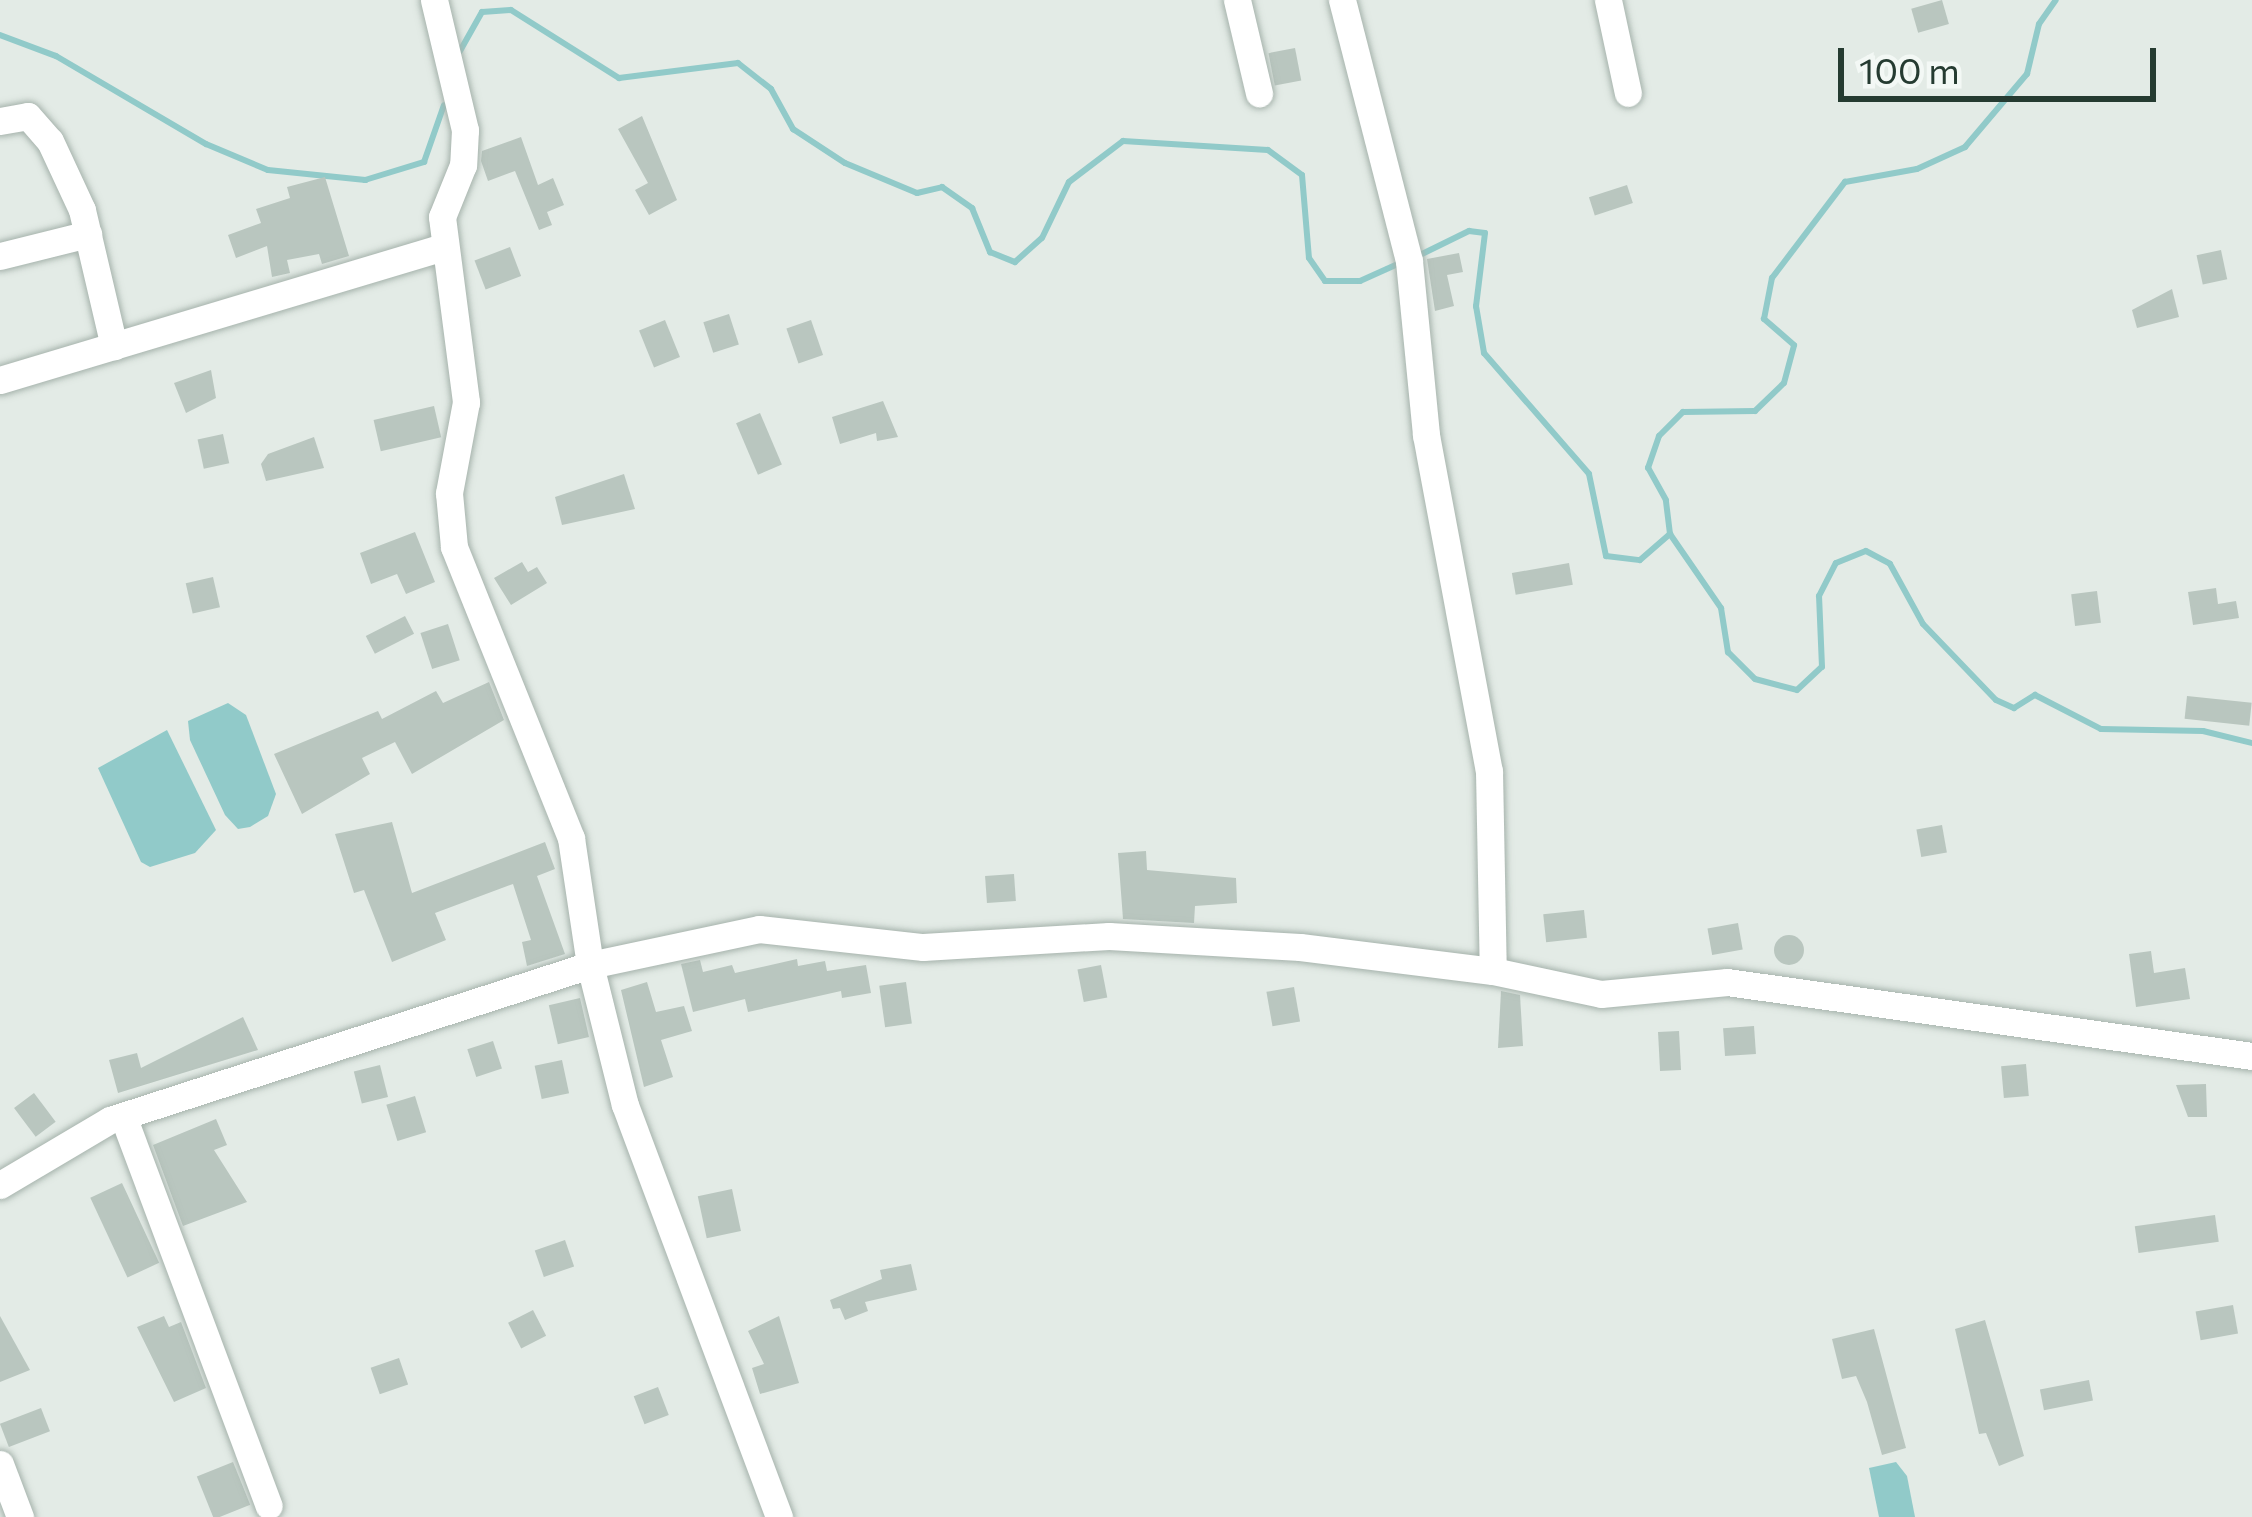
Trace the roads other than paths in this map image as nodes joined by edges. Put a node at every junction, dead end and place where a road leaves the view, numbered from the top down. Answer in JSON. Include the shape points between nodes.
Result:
{"nodes":[{"id":1,"x":434,"y":0,"type":"edge"},
{"id":2,"x":1237,"y":0,"type":"edge"},
{"id":3,"x":1342,"y":0,"type":"edge"},
{"id":4,"x":1608,"y":0,"type":"edge"},
{"id":5,"x":1259,"y":93,"type":"dead end"},
{"id":6,"x":1628,"y":93,"type":"dead end"},
{"id":7,"x":0,"y":121,"type":"edge"},
{"id":8,"x":88,"y":234,"type":"junction"},
{"id":9,"x":442,"y":248,"type":"junction"},
{"id":10,"x":0,"y":256,"type":"edge"},
{"id":11,"x":114,"y":346,"type":"junction"},
{"id":12,"x":0,"y":380,"type":"edge"},
{"id":13,"x":590,"y":965,"type":"junction"},
{"id":14,"x":1492,"y":971,"type":"junction"},
{"id":15,"x":2252,"y":1056,"type":"edge"},
{"id":16,"x":123,"y":1116,"type":"junction"},
{"id":17,"x":0,"y":1185,"type":"edge"},
{"id":18,"x":0,"y":1464,"type":"edge"},
{"id":19,"x":269,"y":1505,"type":"dead end"},
{"id":20,"x":20,"y":1517,"type":"edge"},
{"id":21,"x":779,"y":1517,"type":"edge"}],
"edges":[{"from":1,"to":9,"type":"street","via":[[465,130]]},
{"from":2,"to":5,"type":"street"},
{"from":3,"to":14,"type":"street","via":[[1409,261],[1426,435],[1487,757]]},
{"from":4,"to":6,"type":"street"},
{"from":7,"to":8,"type":"street","via":[[36,120]]},
{"from":8,"to":10,"type":"street"},
{"from":8,"to":11,"type":"street"},
{"from":9,"to":11,"type":"street"},
{"from":9,"to":13,"type":"street","via":[[466,403],[448,493],[454,547],[571,838]]},
{"from":11,"to":12,"type":"street"},
{"from":13,"to":14,"type":"street","via":[[759,929],[923,947],[1109,937],[1276,946]]},
{"from":13,"to":16,"type":"street"},
{"from":13,"to":21,"type":"street","via":[[626,1105]]},
{"from":14,"to":15,"type":"street","via":[[1600,994],[1727,982]]},
{"from":16,"to":17,"type":"street","via":[[54,1146]]},
{"from":16,"to":19,"type":"street"},
{"from":18,"to":20,"type":"street"}]}
